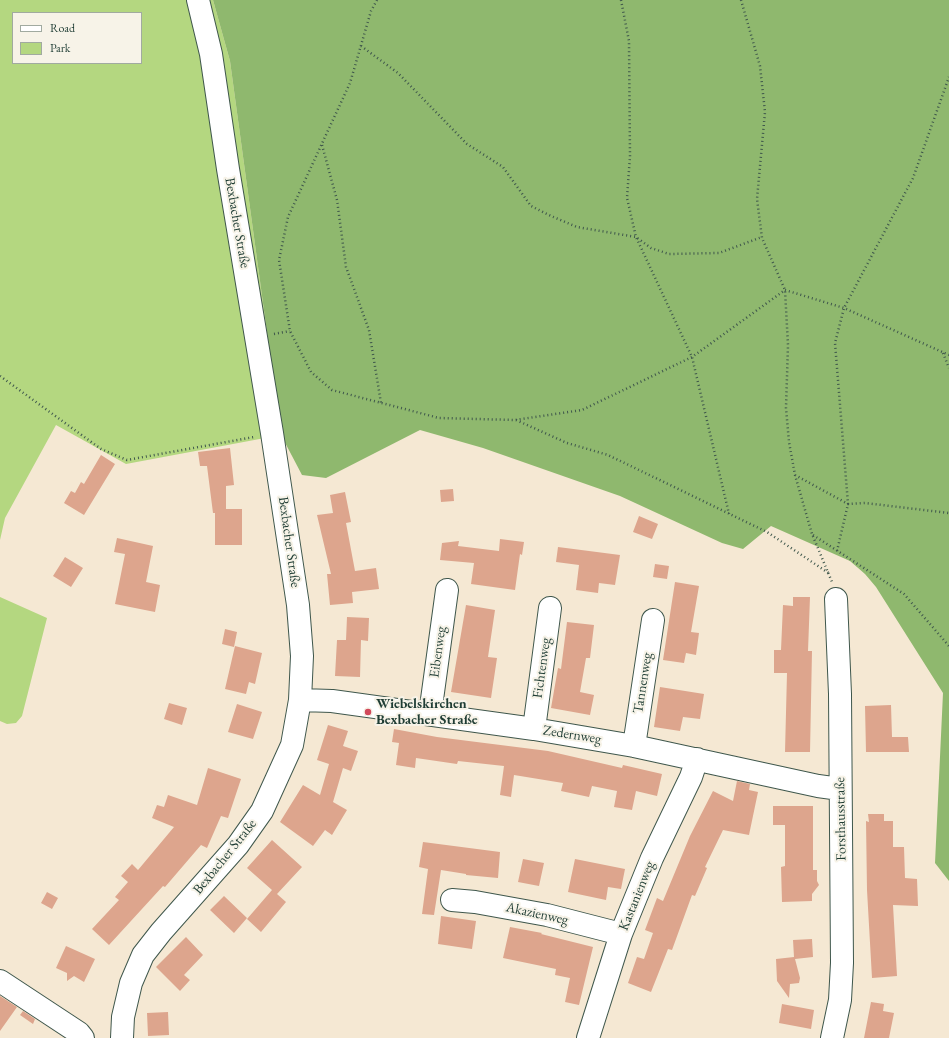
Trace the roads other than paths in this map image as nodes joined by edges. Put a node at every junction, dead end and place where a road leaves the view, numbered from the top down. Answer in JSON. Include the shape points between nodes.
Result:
{"nodes":[{"id":1,"x":198,"y":0,"type":"edge"},
{"id":2,"x":447,"y":590,"type":"dead end"},
{"id":3,"x":836,"y":599,"type":"road end"},
{"id":4,"x":550,"y":608,"type":"dead end"},
{"id":5,"x":653,"y":620,"type":"dead end"},
{"id":6,"x":300,"y":700,"type":"junction"},
{"id":7,"x":430,"y":714,"type":"junction"},
{"id":8,"x":534,"y":729,"type":"junction"},
{"id":9,"x":634,"y":746,"type":"junction"},
{"id":10,"x":697,"y":759,"type":"junction"},
{"id":11,"x":840,"y":789,"type":"junction"},
{"id":12,"x":452,"y":900,"type":"dead end"},
{"id":13,"x":622,"y":934,"type":"junction"},
{"id":14,"x":0,"y":981,"type":"edge"},
{"id":15,"x":83,"y":1038,"type":"edge"},
{"id":16,"x":122,"y":1038,"type":"edge"},
{"id":17,"x":588,"y":1038,"type":"edge"},
{"id":18,"x":832,"y":1038,"type":"edge"}],
"edges":[{"from":1,"to":6,"type":"street","name":"Bexbacher Straße","via":[[211,54],[298,605],[302,656]]},
{"from":2,"to":7,"type":"street","name":"Eibenweg"},
{"from":3,"to":11,"type":"street","name":"Forsthausstraße"},
{"from":4,"to":8,"type":"street","name":"Fichtenweg"},
{"from":5,"to":9,"type":"street","name":"Tannenweg"},
{"from":6,"to":7,"type":"street","name":"Zedernweg","via":[[332,701]]},
{"from":6,"to":16,"type":"street","name":"Bexbacher Straße","via":[[292,745],[262,810],[238,845],[161,932],[144,955],[131,983],[123,1018]]},
{"from":7,"to":8,"type":"street","name":"Zedernweg"},
{"from":8,"to":9,"type":"street","name":"Zedernweg"},
{"from":9,"to":10,"type":"street","name":"Zedernweg"},
{"from":10,"to":11,"type":"street","name":"Zedernweg"},
{"from":10,"to":13,"type":"street","name":"Kastanienweg","via":[[652,858]]},
{"from":11,"to":18,"type":"street","name":"Forsthausstraße","via":[[842,963],[840,1000]]},
{"from":12,"to":13,"type":"street","name":"Akazienweg","via":[[547,915]]},
{"from":13,"to":17,"type":"street","name":"Kastanienweg"},
{"from":14,"to":15,"type":"street"}]}
